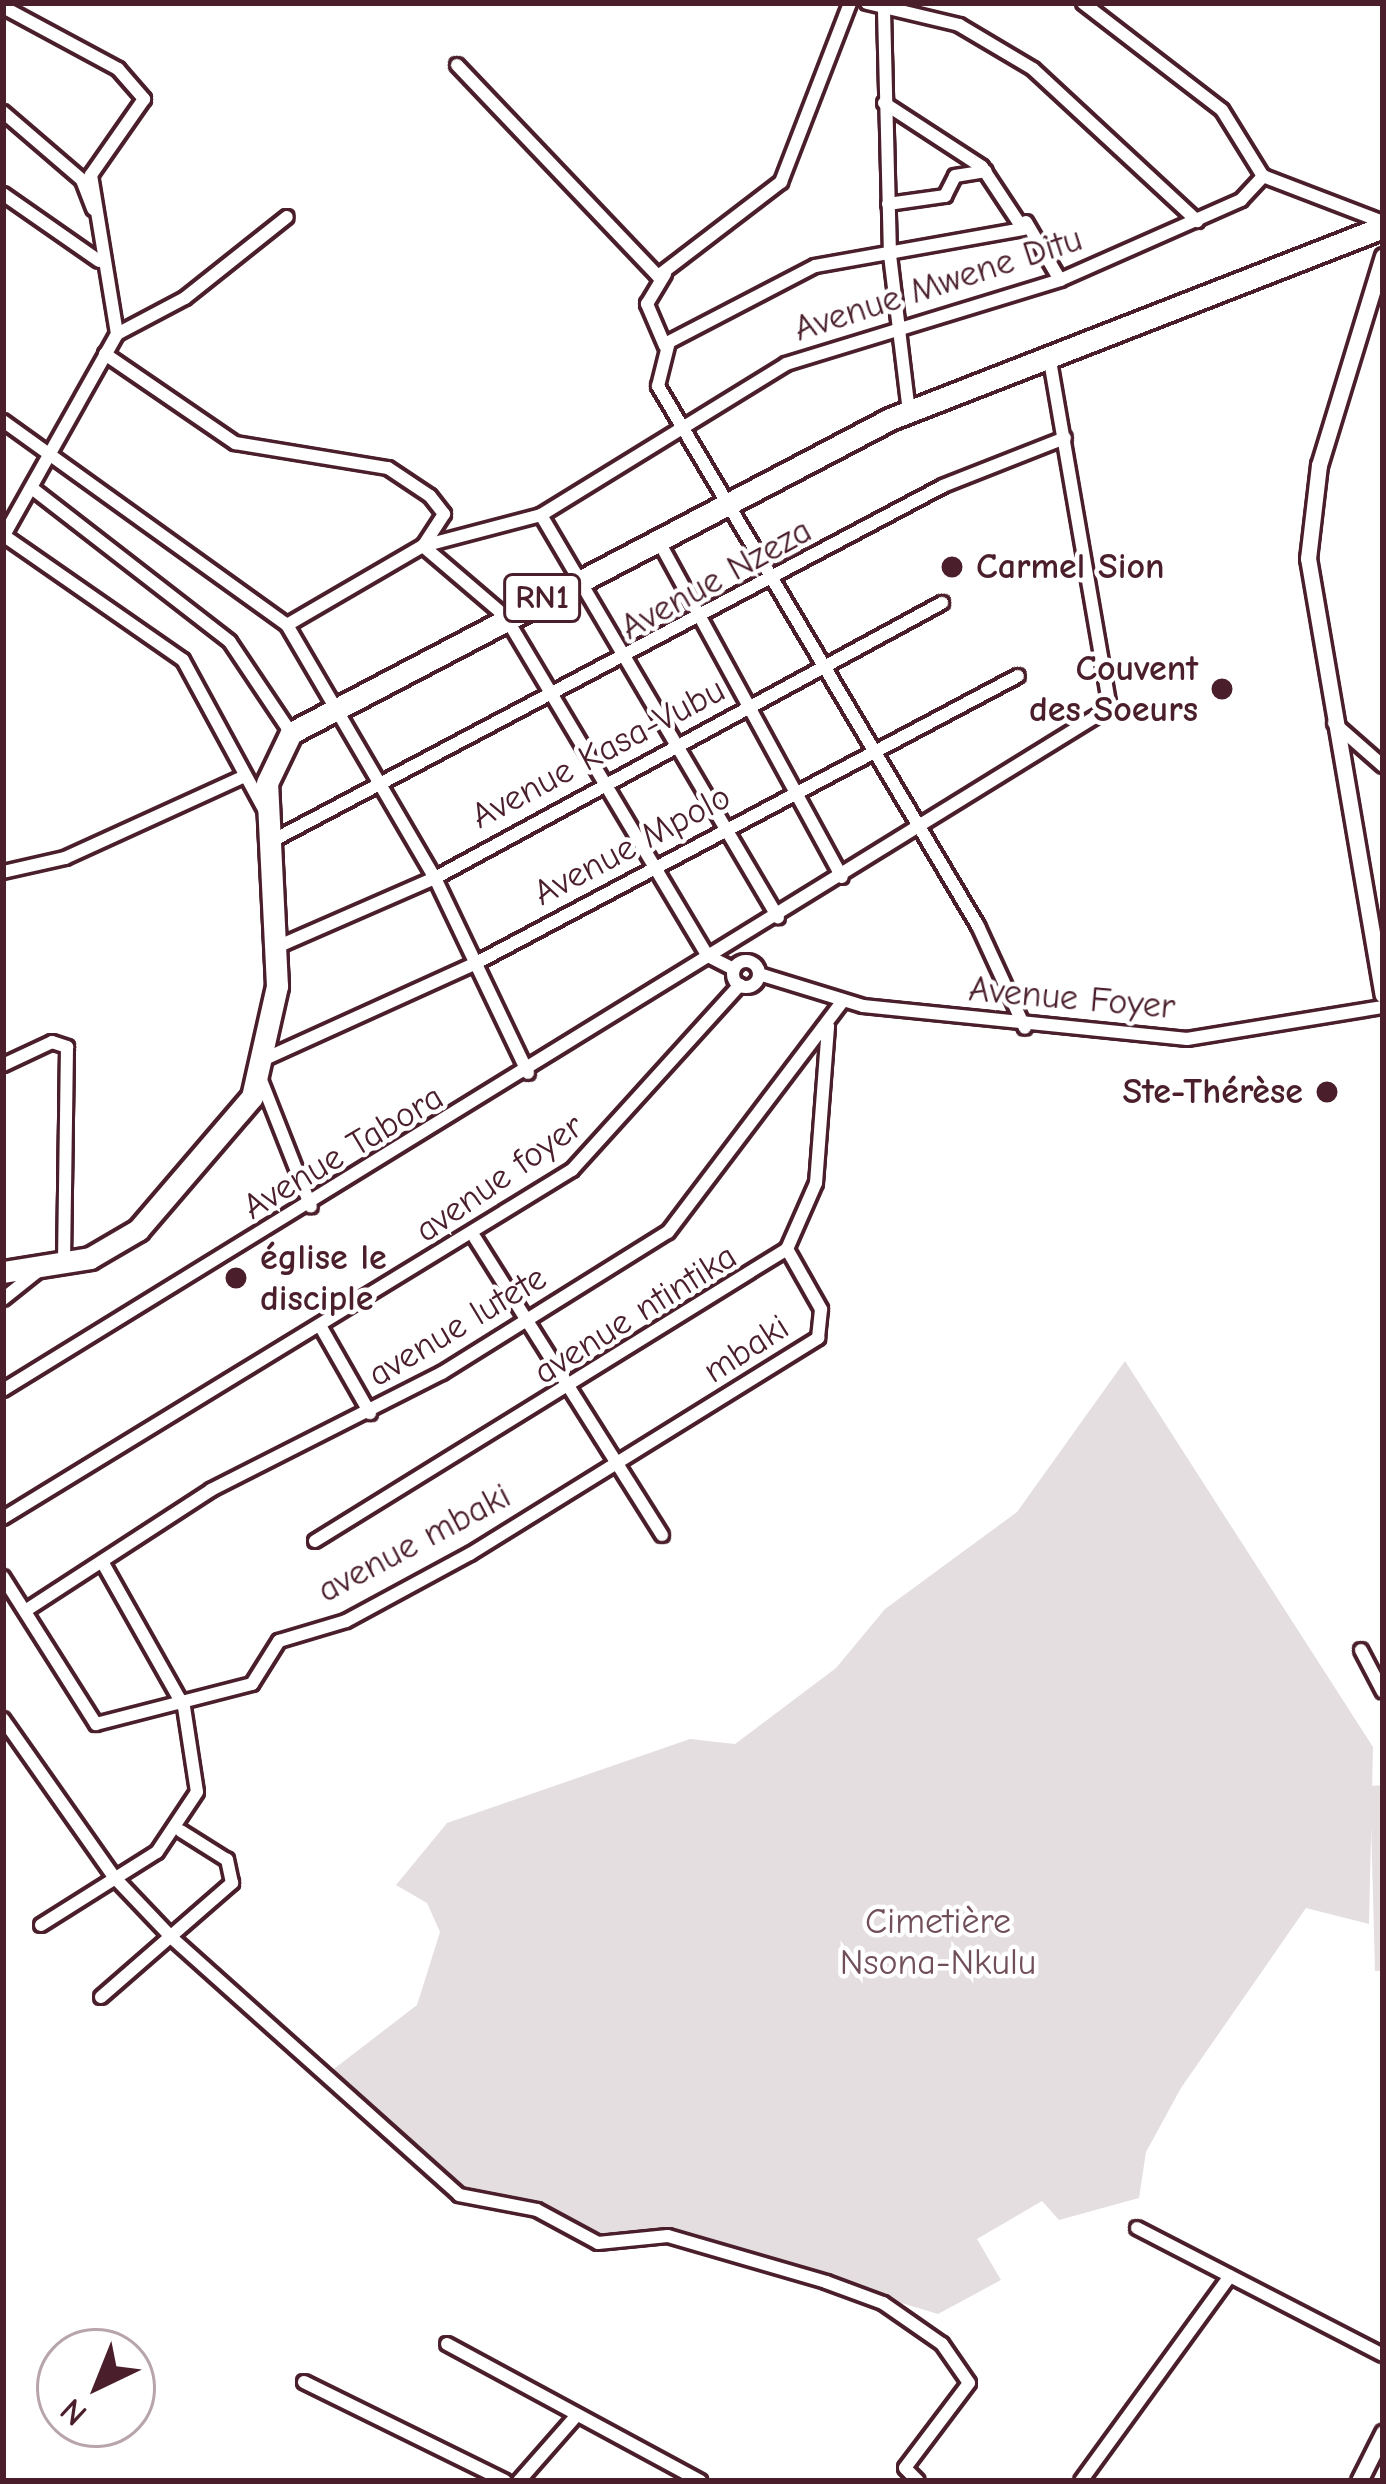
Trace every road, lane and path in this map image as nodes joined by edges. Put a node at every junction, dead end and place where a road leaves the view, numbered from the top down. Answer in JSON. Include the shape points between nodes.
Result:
{"nodes":[{"id":1,"x":850,"y":3,"type":"edge"},
{"id":2,"x":867,"y":3,"type":"edge"},
{"id":3,"x":1083,"y":3,"type":"edge"},
{"id":4,"x":3,"y":7,"type":"edge"},
{"id":5,"x":884,"y":10,"type":"junction"},
{"id":6,"x":457,"y":65,"type":"dead end"},
{"id":7,"x":884,"y":104,"type":"junction"},
{"id":8,"x":3,"y":112,"type":"edge"},
{"id":9,"x":986,"y":171,"type":"junction"},
{"id":10,"x":1263,"y":176,"type":"junction"},
{"id":11,"x":3,"y":194,"type":"edge"},
{"id":12,"x":888,"y":203,"type":"junction"},
{"id":13,"x":287,"y":217,"type":"dead end"},
{"id":14,"x":1197,"y":221,"type":"junction"},
{"id":15,"x":96,"y":222,"type":"junction"},
{"id":16,"x":1383,"y":225,"type":"edge"},
{"id":17,"x":1023,"y":226,"type":"junction"},
{"id":18,"x":890,"y":255,"type":"junction"},
{"id":19,"x":1383,"y":256,"type":"edge"},
{"id":20,"x":99,"y":261,"type":"junction"},
{"id":21,"x":665,"y":274,"type":"junction"},
{"id":22,"x":1060,"y":280,"type":"junction"},
{"id":23,"x":898,"y":328,"type":"junction"},
{"id":24,"x":116,"y":334,"type":"junction"},
{"id":25,"x":667,"y":344,"type":"junction"},
{"id":26,"x":105,"y":354,"type":"junction"},
{"id":27,"x":1050,"y":362,"type":"junction"},
{"id":28,"x":909,"y":411,"type":"junction"},
{"id":29,"x":3,"y":421,"type":"edge"},
{"id":30,"x":683,"y":421,"type":"junction"},
{"id":31,"x":1065,"y":438,"type":"junction"},
{"id":32,"x":52,"y":451,"type":"junction"},
{"id":33,"x":33,"y":489,"type":"junction"},
{"id":34,"x":732,"y":501,"type":"junction"},
{"id":35,"x":541,"y":515,"type":"junction"},
{"id":36,"x":4,"y":535,"type":"edge"},
{"id":37,"x":657,"y":538,"type":"junction"},
{"id":38,"x":423,"y":546,"type":"junction"},
{"id":39,"x":584,"y":578,"type":"junction"},
{"id":40,"x":778,"y":580,"type":"junction"},
{"id":41,"x":942,"y":603,"type":"dead end"},
{"id":42,"x":505,"y":616,"type":"junction"},
{"id":43,"x":701,"y":622,"type":"junction"},
{"id":44,"x":287,"y":626,"type":"junction"},
{"id":45,"x":628,"y":661,"type":"junction"},
{"id":46,"x":828,"y":667,"type":"junction"},
{"id":47,"x":1018,"y":676,"type":"dead end"},
{"id":48,"x":551,"y":701,"type":"junction"},
{"id":49,"x":337,"y":703,"type":"junction"},
{"id":50,"x":749,"y":710,"type":"junction"},
{"id":51,"x":1333,"y":723,"type":"junction"},
{"id":52,"x":291,"y":733,"type":"junction"},
{"id":53,"x":678,"y":749,"type":"junction"},
{"id":54,"x":875,"y":750,"type":"junction"},
{"id":55,"x":1383,"y":766,"type":"edge"},
{"id":56,"x":245,"y":776,"type":"junction"},
{"id":57,"x":385,"y":787,"type":"junction"},
{"id":58,"x":600,"y":790,"type":"junction"},
{"id":59,"x":795,"y":792,"type":"junction"},
{"id":60,"x":265,"y":810,"type":"junction"},
{"id":61,"x":725,"y":829,"type":"junction"},
{"id":62,"x":922,"y":830,"type":"junction"},
{"id":63,"x":268,"y":844,"type":"junction"},
{"id":64,"x":650,"y":870,"type":"junction"},
{"id":65,"x":3,"y":872,"type":"edge"},
{"id":66,"x":842,"y":877,"type":"junction"},
{"id":67,"x":435,"y":878,"type":"junction"},
{"id":68,"x":778,"y":917,"type":"junction"},
{"id":69,"x":279,"y":946,"type":"junction"},
{"id":70,"x":708,"y":956,"type":"junction"},
{"id":71,"x":478,"y":962,"type":"junction"},
{"id":72,"x":734,"y":969,"type":"junction"},
{"id":73,"x":759,"y":974,"type":"junction"},
{"id":74,"x":740,"y":985,"type":"junction"},
{"id":75,"x":1383,"y":995,"type":"edge"},
{"id":76,"x":841,"y":1003,"type":"junction"},
{"id":77,"x":1383,"y":1006,"type":"edge"},
{"id":78,"x":828,"y":1026,"type":"junction"},
{"id":79,"x":1025,"y":1028,"type":"junction"},
{"id":80,"x":268,"y":1057,"type":"junction"},
{"id":81,"x":3,"y":1065,"type":"edge"},
{"id":82,"x":528,"y":1073,"type":"junction"},
{"id":83,"x":261,"y":1079,"type":"junction"},
{"id":84,"x":311,"y":1207,"type":"junction"},
{"id":85,"x":475,"y":1238,"type":"junction"},
{"id":86,"x":787,"y":1249,"type":"junction"},
{"id":87,"x":53,"y":1266,"type":"junction"},
{"id":88,"x":3,"y":1273,"type":"edge"},
{"id":89,"x":3,"y":1299,"type":"edge"},
{"id":90,"x":525,"y":1320,"type":"junction"},
{"id":91,"x":322,"y":1329,"type":"junction"},
{"id":92,"x":3,"y":1390,"type":"edge"},
{"id":93,"x":571,"y":1390,"type":"junction"},
{"id":94,"x":370,"y":1413,"type":"junction"},
{"id":95,"x":619,"y":1462,"type":"junction"},
{"id":96,"x":3,"y":1518,"type":"edge"},
{"id":97,"x":662,"y":1535,"type":"dead end"},
{"id":98,"x":315,"y":1541,"type":"dead end"},
{"id":99,"x":104,"y":1565,"type":"junction"},
{"id":100,"x":3,"y":1577,"type":"edge"},
{"id":101,"x":26,"y":1611,"type":"junction"},
{"id":102,"x":1361,"y":1650,"type":"dead end"},
{"id":103,"x":1383,"y":1692,"type":"edge"},
{"id":104,"x":184,"y":1707,"type":"junction"},
{"id":105,"x":3,"y":1719,"type":"edge"},
{"id":106,"x":182,"y":1831,"type":"junction"},
{"id":107,"x":114,"y":1877,"type":"junction"},
{"id":108,"x":40,"y":1925,"type":"dead end"},
{"id":109,"x":172,"y":1939,"type":"junction"},
{"id":110,"x":101,"y":1997,"type":"dead end"},
{"id":111,"x":1137,"y":2228,"type":"dead end"},
{"id":112,"x":1230,"y":2276,"type":"junction"},
{"id":113,"x":447,"y":2344,"type":"dead end"},
{"id":114,"x":1383,"y":2355,"type":"edge"},
{"id":115,"x":304,"y":2382,"type":"dead end"},
{"id":116,"x":577,"y":2415,"type":"junction"},
{"id":117,"x":1383,"y":2433,"type":"edge"},
{"id":118,"x":505,"y":2481,"type":"edge"},
{"id":119,"x":520,"y":2481,"type":"edge"},
{"id":120,"x":700,"y":2481,"type":"edge"},
{"id":121,"x":918,"y":2481,"type":"edge"},
{"id":122,"x":1081,"y":2481,"type":"edge"},
{"id":123,"x":1359,"y":2481,"type":"edge"}],
"edges":[{"from":1,"to":21,"type":"street","via":[[787,173],[751,211]]},
{"from":2,"to":5,"type":"street"},
{"from":3,"to":10,"type":"street","via":[[1222,110]]},
{"from":4,"to":15,"type":"street","via":[[118,69],[144,99],[92,170]]},
{"from":5,"to":7,"type":"street"},
{"from":5,"to":14,"type":"street","via":[[959,25],[1033,69]]},
{"from":6,"to":21,"type":"street","via":[[621,243]]},
{"from":7,"to":9,"type":"street","via":[[924,120]]},
{"from":7,"to":12,"type":"street"},
{"from":8,"to":15,"type":"street","via":[[82,180]]},
{"from":9,"to":12,"type":"street","via":[[956,176],[945,196]]},
{"from":9,"to":17,"type":"street"},
{"from":10,"to":14,"type":"street","name":"Avenue Mwene Ditu"},
{"from":10,"to":16,"type":"street"},
{"from":11,"to":20,"type":"street"},
{"from":12,"to":18,"type":"street"},
{"from":13,"to":24,"type":"street","via":[[185,298]]},
{"from":14,"to":22,"type":"street","name":"Avenue Mwene Ditu"},
{"from":15,"to":20,"type":"street"},
{"from":16,"to":27,"type":"highway","number":"RN1"},
{"from":17,"to":18,"type":"street"},
{"from":17,"to":22,"type":"street"},
{"from":18,"to":23,"type":"street"},
{"from":18,"to":25,"type":"street","via":[[815,266]]},
{"from":19,"to":51,"type":"street","via":[[1310,515]]},
{"from":20,"to":24,"type":"street"},
{"from":21,"to":25,"type":"street","via":[[647,304]]},
{"from":22,"to":23,"type":"street","name":"Avenue Mwene Ditu"},
{"from":23,"to":28,"type":"street"},
{"from":23,"to":30,"type":"street","name":"Avenue Mwene Ditu","via":[[786,364]]},
{"from":24,"to":26,"type":"street"},
{"from":25,"to":30,"type":"street","via":[[658,386]]},
{"from":26,"to":32,"type":"street"},
{"from":26,"to":38,"type":"street","via":[[235,443],[406,476],[444,514]]},
{"from":27,"to":28,"type":"highway","number":"RN1"},
{"from":27,"to":31,"type":"street"},
{"from":28,"to":34,"type":"highway","number":"RN1"},
{"from":29,"to":32,"type":"street"},
{"from":30,"to":34,"type":"street"},
{"from":30,"to":35,"type":"street","name":"Avenue Mwene Ditu"},
{"from":31,"to":40,"type":"street","name":"Avenue Nzeza","via":[[943,486]]},
{"from":31,"to":62,"type":"street","name":"Avenue Tabora","via":[[1111,700]]},
{"from":32,"to":33,"type":"street"},
{"from":32,"to":44,"type":"street"},
{"from":33,"to":36,"type":"street"},
{"from":33,"to":52,"type":"street","via":[[230,642]]},
{"from":34,"to":37,"type":"highway","number":"RN1"},
{"from":34,"to":40,"type":"street"},
{"from":35,"to":38,"type":"street","name":"Avenue Mwene Ditu"},
{"from":35,"to":39,"type":"street"},
{"from":36,"to":56,"type":"street","via":[[183,660]]},
{"from":37,"to":39,"type":"highway","number":"RN1"},
{"from":37,"to":43,"type":"street"},
{"from":38,"to":42,"type":"street"},
{"from":38,"to":44,"type":"street","name":"Avenue Mwene Ditu"},
{"from":39,"to":42,"type":"highway","number":"RN1"},
{"from":39,"to":45,"type":"street"},
{"from":40,"to":43,"type":"street","name":"Avenue Nzeza"},
{"from":40,"to":46,"type":"street"},
{"from":41,"to":46,"type":"street","name":"Avenue Kasa-Vubu"},
{"from":42,"to":48,"type":"street"},
{"from":42,"to":49,"type":"highway","number":"RN1"},
{"from":43,"to":45,"type":"street","name":"Avenue Nzeza"},
{"from":43,"to":50,"type":"street"},
{"from":44,"to":49,"type":"street"},
{"from":45,"to":48,"type":"street","name":"Avenue Nzeza"},
{"from":45,"to":53,"type":"street"},
{"from":46,"to":50,"type":"street","name":"Avenue Kasa-Vubu"},
{"from":46,"to":54,"type":"street"},
{"from":47,"to":54,"type":"street","name":"Avenue Mpolo"},
{"from":48,"to":57,"type":"street","name":"Avenue Nzeza"},
{"from":48,"to":58,"type":"street"},
{"from":49,"to":52,"type":"highway","number":"RN1"},
{"from":49,"to":57,"type":"street"},
{"from":50,"to":53,"type":"street","name":"Avenue Kasa-Vubu"},
{"from":50,"to":59,"type":"street"},
{"from":51,"to":55,"type":"street"},
{"from":51,"to":75,"type":"street"},
{"from":52,"to":60,"type":"highway","via":[[271,763]]},
{"from":53,"to":58,"type":"street","name":"Avenue Kasa-Vubu"},
{"from":53,"to":61,"type":"street"},
{"from":54,"to":59,"type":"street","name":"Avenue Mpolo"},
{"from":54,"to":62,"type":"street"},
{"from":56,"to":60,"type":"street"},
{"from":56,"to":65,"type":"street","via":[[111,840]]},
{"from":57,"to":63,"type":"street","name":"Avenue Nzeza"},
{"from":57,"to":67,"type":"street"},
{"from":58,"to":64,"type":"street"},
{"from":58,"to":67,"type":"street","name":"Avenue Kasa-Vubu"},
{"from":59,"to":61,"type":"street","name":"Avenue Mpolo"},
{"from":59,"to":66,"type":"street"},
{"from":60,"to":63,"type":"highway"},
{"from":61,"to":64,"type":"street","name":"Avenue Mpolo"},
{"from":61,"to":68,"type":"street"},
{"from":62,"to":66,"type":"street","name":"Avenue Tabora"},
{"from":62,"to":79,"type":"street"},
{"from":63,"to":69,"type":"highway"},
{"from":64,"to":70,"type":"street"},
{"from":64,"to":71,"type":"street","name":"Avenue Mpolo"},
{"from":66,"to":68,"type":"street","name":"Avenue Tabora"},
{"from":67,"to":69,"type":"street","name":"Avenue Kasa-Vubu"},
{"from":67,"to":71,"type":"street"},
{"from":68,"to":70,"type":"street","name":"Avenue Tabora"},
{"from":69,"to":80,"type":"highway"},
{"from":70,"to":72,"type":"street"},
{"from":70,"to":82,"type":"street","name":"Avenue Tabora"},
{"from":71,"to":80,"type":"street","name":"Avenue Mpolo"},
{"from":71,"to":82,"type":"street"},
{"from":72,"to":73,"type":"street","name":"Avenue Foyer","via":[[749,961]]},
{"from":72,"to":74,"type":"street"},
{"from":73,"to":74,"type":"street"},
{"from":73,"to":76,"type":"street","name":"Avenue Foyer"},
{"from":74,"to":85,"type":"street","name":"avenue foyer","via":[[626,1122]]},
{"from":76,"to":78,"type":"street","name":"avenue lutete"},
{"from":76,"to":79,"type":"street","name":"Avenue Foyer"},
{"from":77,"to":79,"type":"street","name":"Avenue Foyer","via":[[1187,1039]]},
{"from":78,"to":86,"type":"street","name":"avenue ntintika","via":[[816,1183]]},
{"from":78,"to":90,"type":"street","name":"avenue lutete","via":[[754,1107],[668,1232]]},
{"from":80,"to":83,"type":"highway"},
{"from":81,"to":87,"type":"street","via":[[52,1042],[67,1047]]},
{"from":82,"to":84,"type":"street","name":"Avenue Tabora"},
{"from":83,"to":84,"type":"street"},
{"from":83,"to":87,"type":"highway","via":[[158,1213]]},
{"from":84,"to":92,"type":"street","name":"Avenue Tabora"},
{"from":85,"to":90,"type":"street"},
{"from":85,"to":91,"type":"street","name":"avenue foyer"},
{"from":86,"to":93,"type":"street","name":"avenue ntintika"},
{"from":86,"to":95,"type":"street","name":"mbaki","via":[[820,1309],[818,1339]]},
{"from":87,"to":88,"type":"highway"},
{"from":87,"to":89,"type":"street"},
{"from":90,"to":93,"type":"street"},
{"from":90,"to":94,"type":"street","name":"avenue lutete"},
{"from":91,"to":94,"type":"street"},
{"from":91,"to":96,"type":"street","name":"avenue foyer"},
{"from":93,"to":95,"type":"street"},
{"from":93,"to":98,"type":"street","name":"avenue ntintika"},
{"from":94,"to":99,"type":"street","name":"avenue lutete","via":[[211,1490]]},
{"from":95,"to":97,"type":"street"},
{"from":95,"to":104,"type":"street","name":"avenue mbaki","via":[[346,1621],[279,1641],[252,1684]]},
{"from":99,"to":101,"type":"street","name":"avenue lutete"},
{"from":99,"to":104,"type":"street"},
{"from":100,"to":101,"type":"street"},
{"from":101,"to":104,"type":"street","name":"avenue mbaki","via":[[96,1724]]},
{"from":102,"to":103,"type":"street"},
{"from":104,"to":106,"type":"street","via":[[198,1761]]},
{"from":105,"to":107,"type":"street"},
{"from":106,"to":107,"type":"street"},
{"from":106,"to":109,"type":"street","via":[[234,1877],[219,1904]]},
{"from":107,"to":108,"type":"street"},
{"from":107,"to":109,"type":"street"},
{"from":109,"to":110,"type":"street"},
{"from":109,"to":121,"type":"street","via":[[263,2031],[385,2120],[470,2201],[536,2210],[598,2243],[668,2236],[802,2275],[871,2296],[933,2337],[969,2383],[905,2468]]},
{"from":111,"to":112,"type":"street"},
{"from":112,"to":114,"type":"street"},
{"from":112,"to":122,"type":"street"},
{"from":113,"to":116,"type":"street"},
{"from":115,"to":118,"type":"street"},
{"from":116,"to":119,"type":"street"},
{"from":116,"to":120,"type":"street"},
{"from":117,"to":123,"type":"street"}]}
